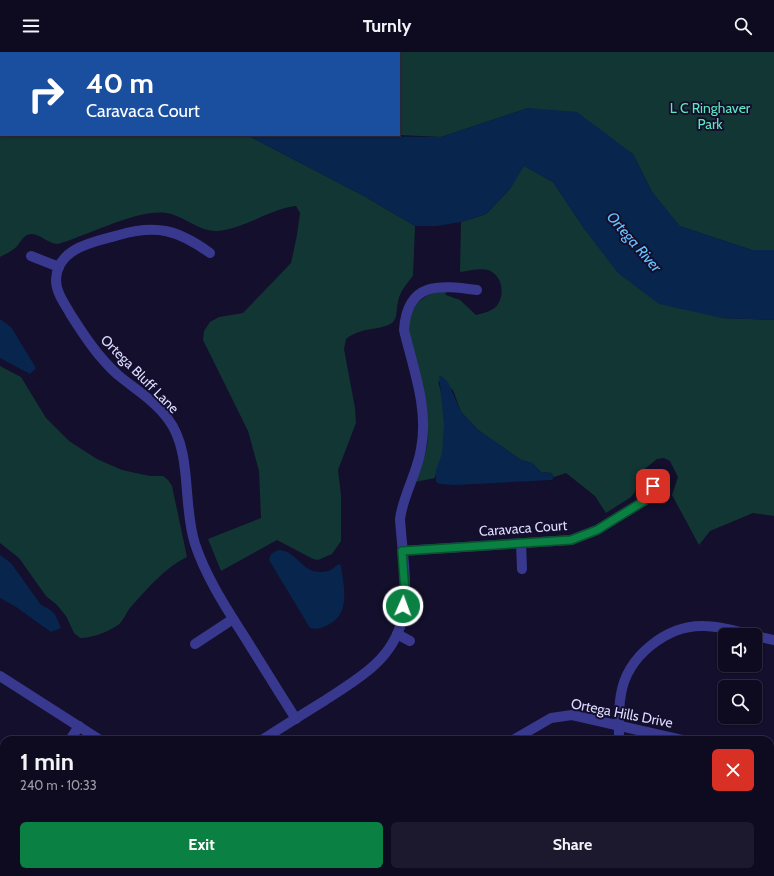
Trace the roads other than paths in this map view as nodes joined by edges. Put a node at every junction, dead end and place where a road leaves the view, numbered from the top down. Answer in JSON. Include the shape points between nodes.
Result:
{"nodes":[{"id":1,"x":210,"y":253,"type":"dead end"},
{"id":2,"x":31,"y":256,"type":"dead end"},
{"id":3,"x":59,"y":267,"type":"junction"},
{"id":4,"x":477,"y":290,"type":"dead end"},
{"id":5,"x":653,"y":486,"type":"dead end"},
{"id":6,"x":521,"y":543,"type":"junction"},
{"id":7,"x":402,"y":551,"type":"junction"},
{"id":8,"x":522,"y":569,"type":"dead end"},
{"id":9,"x":233,"y":619,"type":"junction"},
{"id":10,"x":718,"y":629,"type":"edge"},
{"id":11,"x":397,"y":634,"type":"junction"},
{"id":12,"x":762,"y":637,"type":"edge"},
{"id":13,"x":410,"y":640,"type":"dead end"},
{"id":14,"x":774,"y":640,"type":"edge"},
{"id":15,"x":195,"y":644,"type":"dead end"},
{"id":16,"x":0,"y":676,"type":"edge"},
{"id":17,"x":296,"y":718,"type":"junction"},
{"id":18,"x":619,"y":725,"type":"junction"},
{"id":19,"x":79,"y":726,"type":"junction"},
{"id":20,"x":73,"y":736,"type":"edge"},
{"id":21,"x":94,"y":736,"type":"edge"},
{"id":22,"x":268,"y":736,"type":"edge"},
{"id":23,"x":520,"y":736,"type":"edge"},
{"id":24,"x":619,"y":736,"type":"edge"},
{"id":25,"x":665,"y":736,"type":"edge"}],
"edges":[{"from":1,"to":3,"type":"street","via":[[175,232],[143,229],[81,246],[66,257]]},
{"from":2,"to":3,"type":"street"},
{"from":3,"to":9,"type":"street","name":"Ortega Bluff Lane","via":[[56,280],[58,290],[86,339],[117,374],[158,407],[176,433],[181,446],[186,502],[194,542],[204,568]]},
{"from":4,"to":7,"type":"street","via":[[434,287],[414,299],[405,318],[404,330],[424,421],[421,451],[402,507]]},
{"from":5,"to":6,"type":"street","name":"Caravaca Court","via":[[644,501],[585,536],[571,540]]},
{"from":6,"to":7,"type":"street","name":"Caravaca Court"},
{"from":6,"to":8,"type":"street"},
{"from":7,"to":11,"type":"street","via":[[405,593],[402,619]]},
{"from":9,"to":15,"type":"street"},
{"from":9,"to":17,"type":"street","name":"Ortega Bluff Lane"},
{"from":10,"to":18,"type":"street","via":[[703,626],[675,631],[650,645],[631,667],[625,679],[621,694]]},
{"from":11,"to":13,"type":"street"},
{"from":11,"to":17,"type":"street","via":[[386,653],[368,672]]},
{"from":12,"to":14,"type":"street"},
{"from":16,"to":19,"type":"street"},
{"from":17,"to":22,"type":"street"},
{"from":18,"to":23,"type":"street","name":"Ortega Hills Drive","via":[[562,715],[540,723]]},
{"from":18,"to":24,"type":"street"},
{"from":18,"to":25,"type":"street","name":"Ortega Hills Drive"},
{"from":19,"to":20,"type":"street"},
{"from":19,"to":21,"type":"street"}]}
